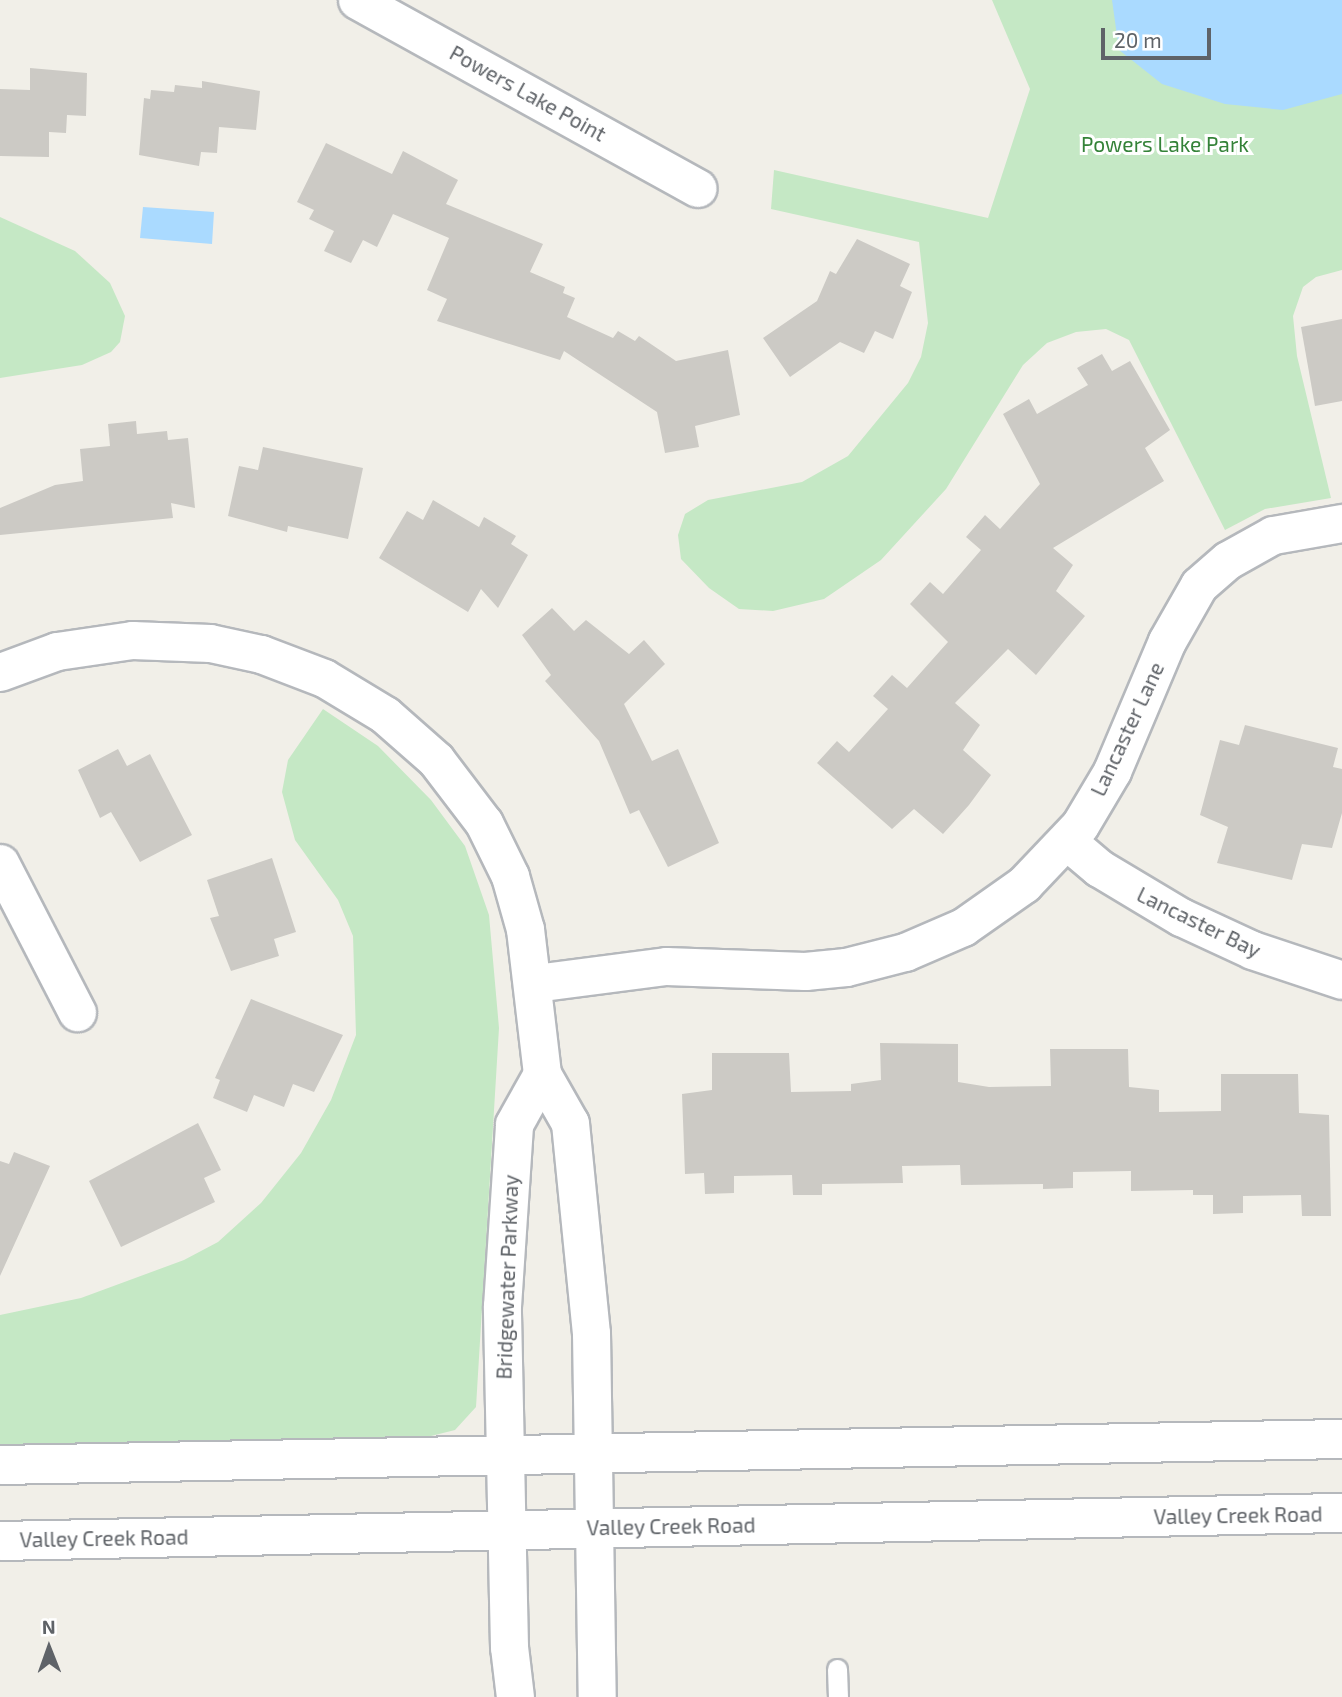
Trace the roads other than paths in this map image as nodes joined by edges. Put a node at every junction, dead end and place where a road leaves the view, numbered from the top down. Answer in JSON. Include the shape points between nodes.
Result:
{"nodes":[{"id":1,"x":357,"y":0,"type":"edge"},
{"id":2,"x":698,"y":188,"type":"dead end"},
{"id":3,"x":1342,"y":523,"type":"edge"},
{"id":4,"x":0,"y":672,"type":"edge"},
{"id":5,"x":1067,"y":841,"type":"junction"},
{"id":6,"x":0,"y":863,"type":"edge"},
{"id":7,"x":1342,"y":981,"type":"edge"},
{"id":8,"x":535,"y":983,"type":"junction"},
{"id":9,"x":77,"y":1012,"type":"dead end"},
{"id":10,"x":542,"y":1074,"type":"junction"},
{"id":11,"x":1342,"y":1439,"type":"edge"},
{"id":12,"x":595,"y":1453,"type":"junction"},
{"id":13,"x":505,"y":1454,"type":"junction"},
{"id":14,"x":0,"y":1465,"type":"edge"},
{"id":15,"x":1342,"y":1513,"type":"edge"},
{"id":16,"x":596,"y":1528,"type":"junction"},
{"id":17,"x":507,"y":1530,"type":"junction"},
{"id":18,"x":0,"y":1541,"type":"edge"},
{"id":19,"x":837,"y":1669,"type":"dead end"},
{"id":20,"x":515,"y":1697,"type":"edge"},
{"id":21,"x":597,"y":1697,"type":"edge"},
{"id":22,"x":838,"y":1697,"type":"edge"}],
"edges":[{"from":1,"to":2,"type":"street","name":"Powers Lake Point"},
{"from":3,"to":5,"type":"street","name":"Lancaster Lane","via":[[1273,535],[1228,560],[1199,585],[1167,641],[1112,771]]},
{"from":4,"to":8,"type":"street","via":[[86,645],[177,639],[226,645],[278,659],[355,695],[424,748],[484,823],[516,893]]},
{"from":5,"to":7,"type":"street","name":"Lancaster Bay","via":[[1106,872],[1181,917],[1252,950]]},
{"from":5,"to":8,"type":"street","name":"Lancaster Lane","via":[[1024,884],[979,918],[921,947],[881,960],[806,971],[666,966]]},
{"from":6,"to":9,"type":"street"},
{"from":8,"to":10,"type":"street"},
{"from":10,"to":12,"type":"street","via":[[570,1124],[588,1289]]},
{"from":10,"to":13,"type":"street","name":"Bridgewater Parkway","via":[[514,1124],[502,1307]]},
{"from":11,"to":12,"type":"main road"},
{"from":12,"to":13,"type":"main road"},
{"from":12,"to":16,"type":"street"},
{"from":13,"to":14,"type":"main road"},
{"from":13,"to":17,"type":"street","name":"Bridgewater Parkway"},
{"from":15,"to":16,"type":"main road","name":"Valley Creek Road"},
{"from":16,"to":17,"type":"main road","name":"Valley Creek Road"},
{"from":16,"to":21,"type":"street"},
{"from":17,"to":18,"type":"main road","name":"Valley Creek Road"},
{"from":17,"to":20,"type":"street","name":"Bridgewater Parkway","via":[[509,1647]]},
{"from":19,"to":22,"type":"lane"}]}
